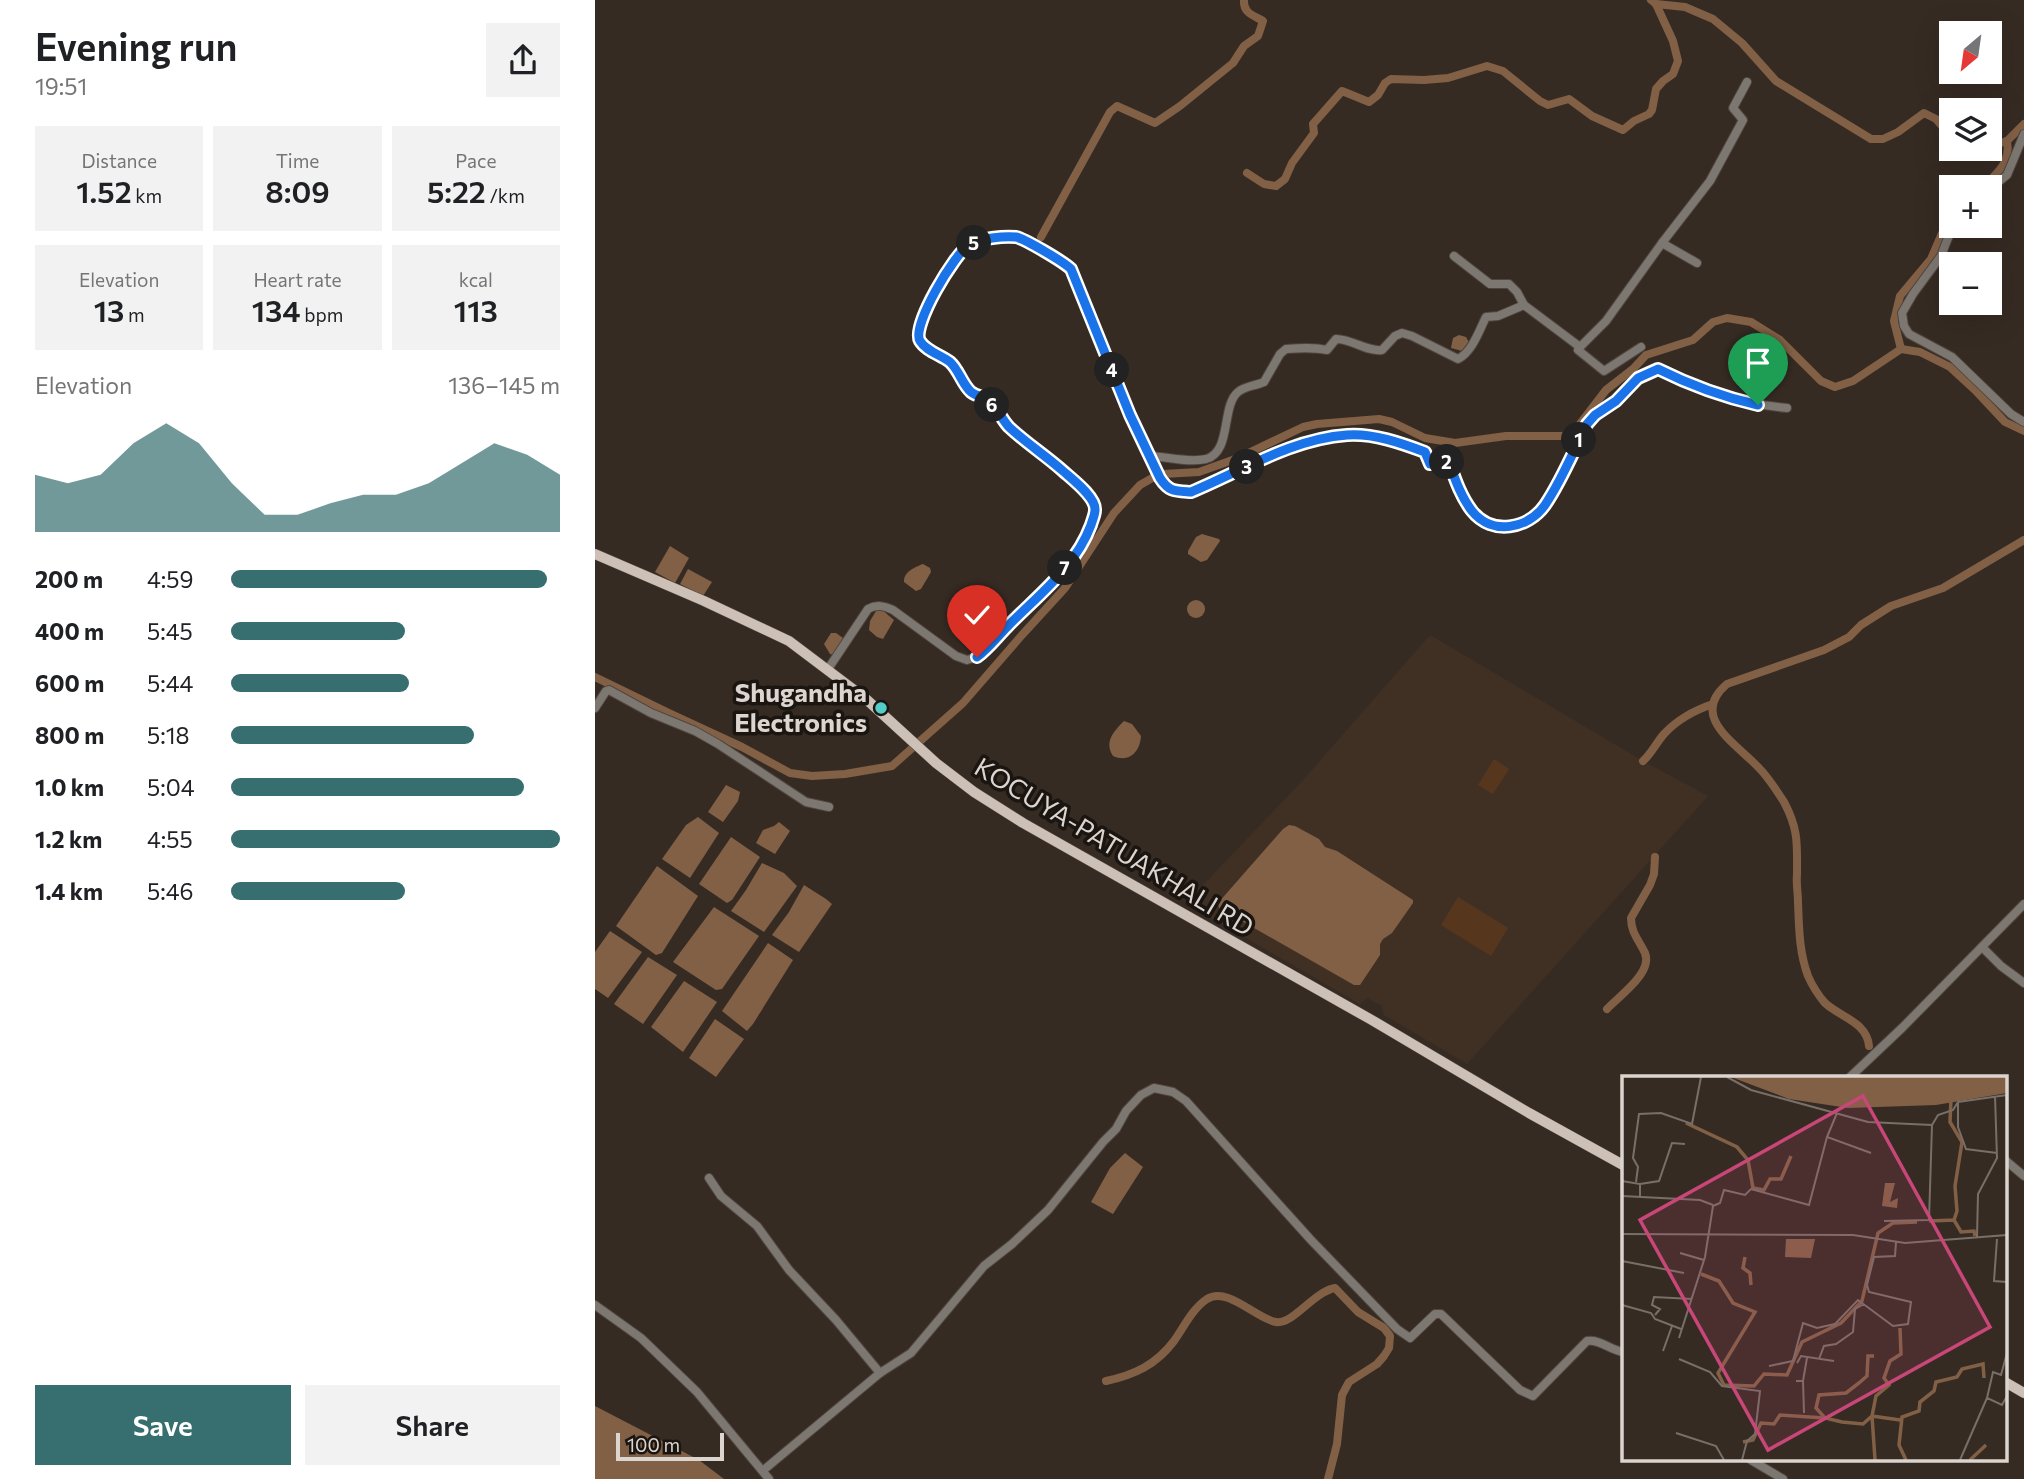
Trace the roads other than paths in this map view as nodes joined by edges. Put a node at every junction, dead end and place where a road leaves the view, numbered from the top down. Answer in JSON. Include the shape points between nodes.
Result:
{"nodes":[{"id":1,"x":1747,"y":82,"type":"dead end"},
{"id":2,"x":2024,"y":134,"type":"edge"},
{"id":3,"x":2002,"y":179,"type":"edge"},
{"id":4,"x":1949,"y":238,"type":"edge"},
{"id":5,"x":1662,"y":243,"type":"junction"},
{"id":6,"x":1454,"y":256,"type":"dead end"},
{"id":7,"x":1697,"y":263,"type":"dead end"},
{"id":8,"x":1524,"y":305,"type":"junction"},
{"id":9,"x":1580,"y":347,"type":"junction"},
{"id":10,"x":1641,"y":347,"type":"dead end"},
{"id":11,"x":1787,"y":408,"type":"dead end"},
{"id":12,"x":2024,"y":422,"type":"edge"},
{"id":13,"x":1152,"y":460,"type":"junction"},
{"id":14,"x":595,"y":554,"type":"edge"},
{"id":15,"x":828,"y":669,"type":"junction"},
{"id":16,"x":595,"y":708,"type":"edge"},
{"id":17,"x":829,"y":807,"type":"dead end"},
{"id":18,"x":2024,"y":904,"type":"edge"},
{"id":19,"x":1982,"y":947,"type":"junction"},
{"id":20,"x":2024,"y":983,"type":"edge"},
{"id":21,"x":1851,"y":1076,"type":"edge"},
{"id":22,"x":2007,"y":1162,"type":"edge"},
{"id":23,"x":1622,"y":1164,"type":"edge"},
{"id":24,"x":2024,"y":1176,"type":"edge"},
{"id":25,"x":709,"y":1178,"type":"dead end"},
{"id":26,"x":595,"y":1305,"type":"edge"},
{"id":27,"x":1622,"y":1353,"type":"edge"},
{"id":28,"x":880,"y":1373,"type":"junction"},
{"id":29,"x":2007,"y":1383,"type":"edge"},
{"id":30,"x":2024,"y":1393,"type":"edge"},
{"id":31,"x":1754,"y":1462,"type":"edge"},
{"id":32,"x":766,"y":1468,"type":"dead end"},
{"id":33,"x":769,"y":1479,"type":"edge"},
{"id":34,"x":1783,"y":1479,"type":"edge"}],
"edges":[{"from":1,"to":5,"type":"street","via":[[1733,108],[1743,120],[1737,132],[1710,181]]},
{"from":2,"to":3,"type":"street"},
{"from":4,"to":12,"type":"street","via":[[1902,313],[1904,326],[1909,334],[1952,357]]},
{"from":5,"to":7,"type":"street"},
{"from":5,"to":9,"type":"street","via":[[1606,321]]},
{"from":6,"to":8,"type":"street","via":[[1490,284],[1509,284]]},
{"from":8,"to":9,"type":"street"},
{"from":8,"to":13,"type":"street","via":[[1486,317],[1461,359],[1402,333],[1375,351],[1346,339],[1336,339],[1327,350],[1286,349],[1264,382],[1236,393],[1215,455],[1192,461]]},
{"from":9,"to":10,"type":"street","via":[[1578,350],[1604,371]]},
{"from":11,"to":13,"type":"street","via":[[1721,396],[1658,369],[1638,378],[1595,415],[1544,507],[1526,523],[1507,528],[1473,513],[1449,462],[1430,464],[1425,452],[1391,440],[1349,435],[1306,441],[1191,492],[1166,488]]},
{"from":13,"to":15,"type":"street","via":[[1071,269],[1019,237],[995,237],[969,245],[931,299],[918,337],[950,363],[972,393],[986,398],[1008,426],[1081,487],[1094,502],[1095,513],[1080,549],[1050,586],[977,657],[956,656],[893,610],[874,606]]},
{"from":14,"to":15,"type":"main road","name":"KOCUYA-PATUAKHALI RD","via":[[789,641]]},
{"from":15,"to":23,"type":"main road","name":"KOCUYA-PATUAKHALI RD","via":[[974,792],[1023,823]]},
{"from":16,"to":17,"type":"street","via":[[605,691],[615,692],[718,744],[806,802]]},
{"from":18,"to":19,"type":"street"},
{"from":19,"to":20,"type":"street"},
{"from":19,"to":21,"type":"street"},
{"from":22,"to":24,"type":"street"},
{"from":25,"to":28,"type":"street","via":[[721,1196],[757,1226],[789,1270]]},
{"from":26,"to":33,"type":"street","via":[[641,1338],[697,1392]]},
{"from":27,"to":28,"type":"street","via":[[1587,1341],[1533,1396],[1520,1390],[1441,1314],[1435,1314],[1411,1338],[1311,1240],[1186,1101],[1154,1088],[1126,1111],[1048,1210],[984,1266],[911,1353]]},
{"from":28,"to":32,"type":"street"},
{"from":29,"to":30,"type":"main road"},
{"from":31,"to":34,"type":"street"}]}
